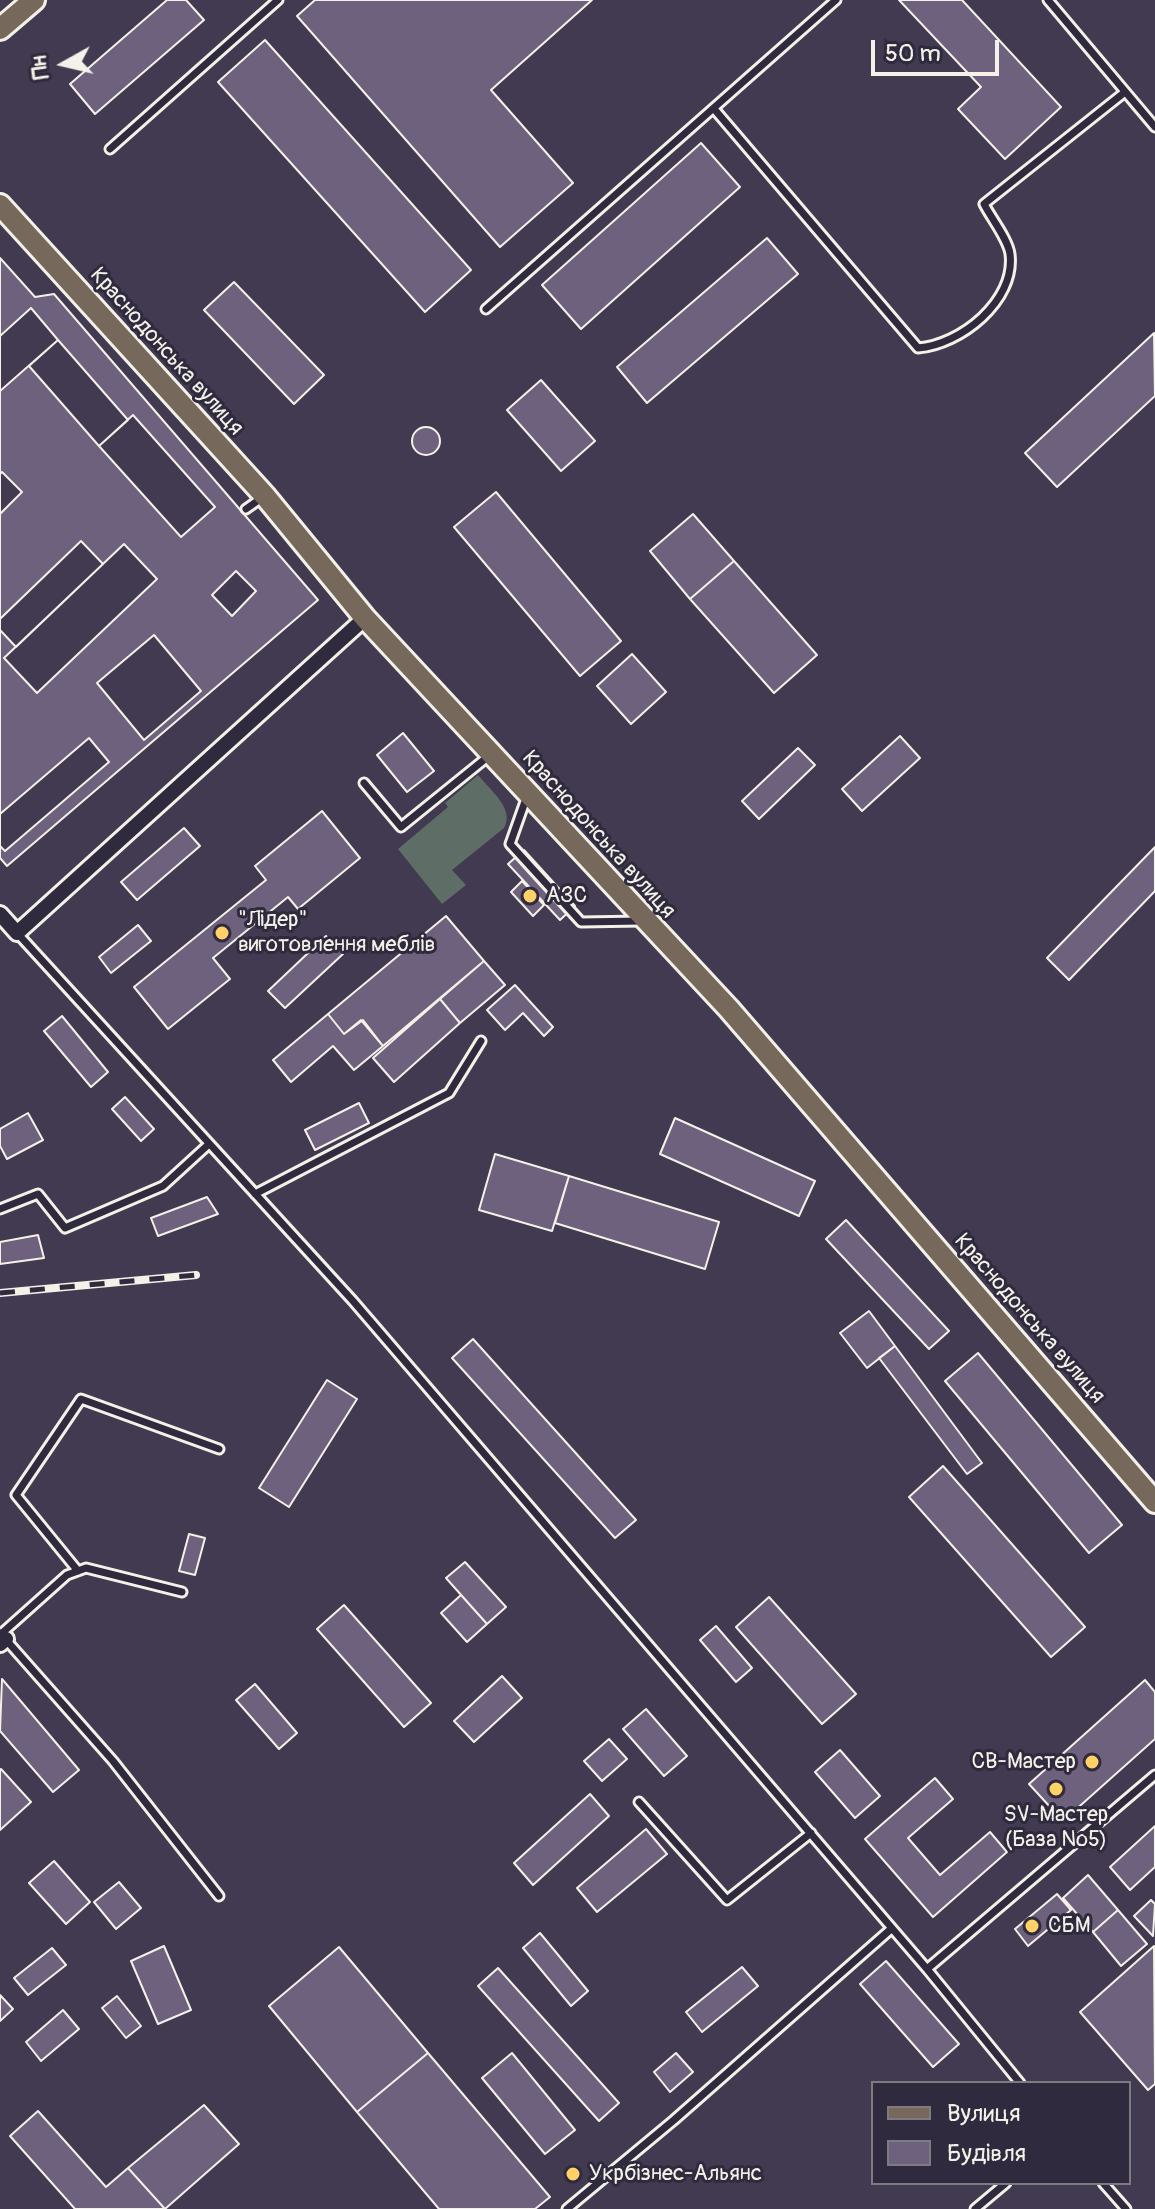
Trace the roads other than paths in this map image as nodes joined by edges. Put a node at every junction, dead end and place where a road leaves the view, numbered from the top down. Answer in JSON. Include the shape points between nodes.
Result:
{"nodes":[{"id":1,"x":34,"y":0,"type":"edge"},
{"id":2,"x":278,"y":0,"type":"edge"},
{"id":3,"x":836,"y":0,"type":"edge"},
{"id":4,"x":1048,"y":0,"type":"edge"},
{"id":5,"x":0,"y":29,"type":"edge"},
{"id":6,"x":1125,"y":92,"type":"junction"},
{"id":7,"x":715,"y":110,"type":"junction"},
{"id":8,"x":1155,"y":127,"type":"edge"},
{"id":9,"x":110,"y":149,"type":"dead end"},
{"id":10,"x":0,"y":205,"type":"edge"},
{"id":11,"x":486,"y":309,"type":"dead end"},
{"id":12,"x":265,"y":496,"type":"junction"},
{"id":13,"x":246,"y":509,"type":"dead end"},
{"id":14,"x":365,"y":618,"type":"junction"},
{"id":15,"x":492,"y":754,"type":"junction"},
{"id":16,"x":364,"y":783,"type":"dead end"},
{"id":17,"x":527,"y":794,"type":"junction"},
{"id":18,"x":0,"y":914,"type":"edge"},
{"id":19,"x":644,"y":921,"type":"junction"},
{"id":20,"x":17,"y":933,"type":"junction"},
{"id":21,"x":481,"y":1041,"type":"dead end"},
{"id":22,"x":209,"y":1144,"type":"junction"},
{"id":23,"x":255,"y":1194,"type":"junction"},
{"id":24,"x":0,"y":1209,"type":"edge"},
{"id":25,"x":219,"y":1449,"type":"dead end"},
{"id":26,"x":1155,"y":1502,"type":"edge"},
{"id":27,"x":78,"y":1571,"type":"junction"},
{"id":28,"x":182,"y":1592,"type":"dead end"},
{"id":29,"x":2,"y":1638,"type":"edge"},
{"id":30,"x":1155,"y":1775,"type":"edge"},
{"id":31,"x":639,"y":1802,"type":"dead end"},
{"id":32,"x":811,"y":1833,"type":"junction"},
{"id":33,"x":219,"y":1896,"type":"dead end"},
{"id":34,"x":891,"y":1929,"type":"junction"},
{"id":35,"x":927,"y":1969,"type":"junction"},
{"id":36,"x":1018,"y":2081,"type":"edge"},
{"id":37,"x":1004,"y":2185,"type":"edge"},
{"id":38,"x":1105,"y":2185,"type":"edge"},
{"id":39,"x":567,"y":2209,"type":"edge"},
{"id":40,"x":975,"y":2209,"type":"edge"},
{"id":41,"x":1126,"y":2209,"type":"edge"}],
"edges":[{"from":1,"to":5,"type":"main road"},
{"from":2,"to":9,"type":"lane"},
{"from":3,"to":7,"type":"lane"},
{"from":4,"to":6,"type":"lane"},
{"from":6,"to":7,"type":"lane","via":[[984,204],[1010,252],[1008,288],[939,346],[918,348]]},
{"from":6,"to":8,"type":"lane"},
{"from":7,"to":11,"type":"lane"},
{"from":10,"to":12,"type":"main road","name":"Краснодонська вулиця"},
{"from":12,"to":13,"type":"lane"},
{"from":12,"to":14,"type":"main road","name":"Краснодонська вулиця"},
{"from":14,"to":15,"type":"main road","name":"Краснодонська вулиця"},
{"from":14,"to":20,"type":"street"},
{"from":15,"to":16,"type":"lane","via":[[401,827]]},
{"from":15,"to":17,"type":"main road","name":"Краснодонська вулиця"},
{"from":17,"to":19,"type":"main road","name":"Краснодонська вулиця"},
{"from":17,"to":19,"type":"lane","via":[[510,844],[581,922]]},
{"from":18,"to":20,"type":"street"},
{"from":19,"to":26,"type":"main road","name":"Краснодонська вулиця","via":[[729,1009]]},
{"from":20,"to":22,"type":"lane"},
{"from":21,"to":23,"type":"lane","via":[[449,1093]]},
{"from":22,"to":23,"type":"lane"},
{"from":22,"to":24,"type":"lane","via":[[163,1186],[65,1228],[38,1194]]},
{"from":23,"to":32,"type":"lane"},
{"from":25,"to":27,"type":"lane","via":[[81,1399],[16,1495]]},
{"from":27,"to":28,"type":"lane","via":[[86,1568]]},
{"from":27,"to":29,"type":"lane","via":[[67,1575]]},
{"from":29,"to":33,"type":"lane","via":[[113,1761]]},
{"from":30,"to":35,"type":"lane"},
{"from":31,"to":32,"type":"lane","via":[[727,1900]]},
{"from":32,"to":34,"type":"lane"},
{"from":34,"to":35,"type":"lane"},
{"from":34,"to":39,"type":"lane"},
{"from":35,"to":36,"type":"lane"},
{"from":37,"to":40,"type":"lane"},
{"from":38,"to":41,"type":"lane"}]}
